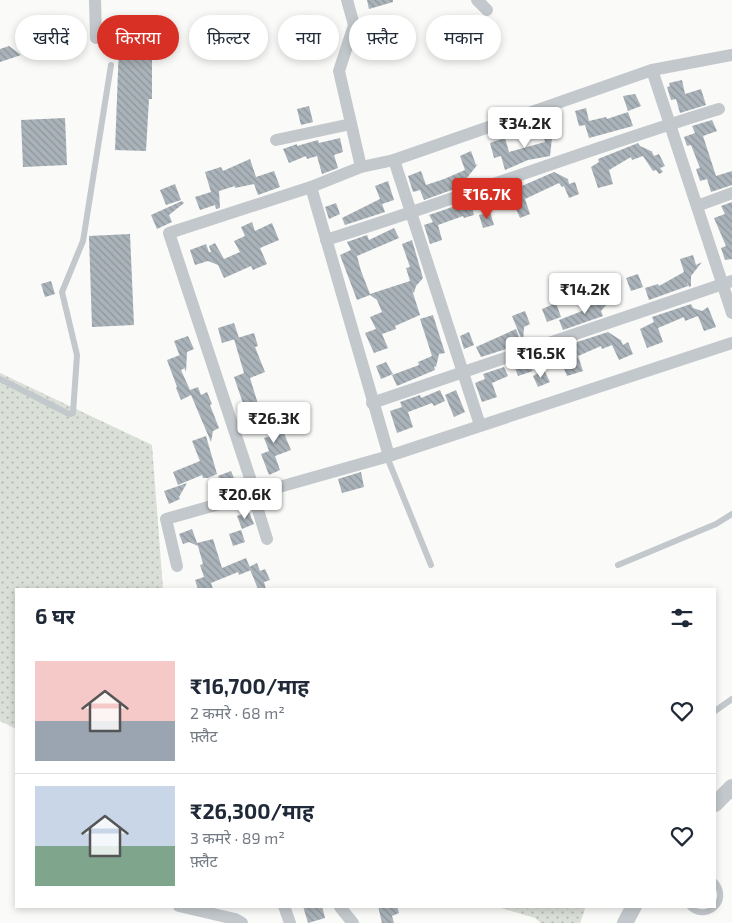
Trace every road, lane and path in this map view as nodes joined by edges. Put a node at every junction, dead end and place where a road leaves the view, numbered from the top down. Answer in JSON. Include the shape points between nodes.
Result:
{"nodes":[{"id":1,"x":95,"y":0,"type":"edge"},
{"id":2,"x":347,"y":0,"type":"edge"},
{"id":3,"x":478,"y":0,"type":"edge"},
{"id":4,"x":487,"y":10,"type":"dead end"},
{"id":5,"x":96,"y":38,"type":"dead end"},
{"id":6,"x":732,"y":55,"type":"edge"},
{"id":7,"x":111,"y":65,"type":"dead end"},
{"id":8,"x":652,"y":70,"type":"junction"},
{"id":9,"x":719,"y":109,"type":"dead end"},
{"id":10,"x":351,"y":124,"type":"junction"},
{"id":11,"x":668,"y":124,"type":"junction"},
{"id":12,"x":276,"y":140,"type":"dead end"},
{"id":13,"x":394,"y":160,"type":"junction"},
{"id":14,"x":361,"y":167,"type":"junction"},
{"id":15,"x":311,"y":188,"type":"junction"},
{"id":16,"x":732,"y":193,"type":"edge"},
{"id":17,"x":697,"y":206,"type":"junction"},
{"id":18,"x":412,"y":213,"type":"junction"},
{"id":19,"x":326,"y":240,"type":"junction"},
{"id":20,"x":727,"y":282,"type":"edge"},
{"id":21,"x":732,"y":313,"type":"edge"},
{"id":22,"x":732,"y":344,"type":"edge"},
{"id":23,"x":462,"y":372,"type":"junction"},
{"id":24,"x":0,"y":379,"type":"edge"},
{"id":25,"x":372,"y":403,"type":"junction"},
{"id":26,"x":480,"y":425,"type":"junction"},
{"id":27,"x":388,"y":456,"type":"junction"},
{"id":28,"x":254,"y":494,"type":"junction"},
{"id":29,"x":732,"y":514,"type":"edge"},
{"id":30,"x":268,"y":539,"type":"dead end"},
{"id":31,"x":431,"y":565,"type":"dead end"},
{"id":32,"x":618,"y":565,"type":"dead end"},
{"id":33,"x":177,"y":566,"type":"dead end"},
{"id":34,"x":732,"y":699,"type":"edge"},
{"id":35,"x":716,"y":710,"type":"edge"},
{"id":36,"x":732,"y":787,"type":"edge"},
{"id":37,"x":716,"y":803,"type":"edge"},
{"id":38,"x":716,"y":883,"type":"edge"},
{"id":39,"x":728,"y":901,"type":"dead end"},
{"id":40,"x":186,"y":908,"type":"edge"},
{"id":41,"x":232,"y":908,"type":"edge"},
{"id":42,"x":285,"y":908,"type":"edge"},
{"id":43,"x":341,"y":908,"type":"edge"},
{"id":44,"x":633,"y":908,"type":"edge"},
{"id":45,"x":690,"y":908,"type":"edge"},
{"id":46,"x":704,"y":920,"type":"dead end"},
{"id":47,"x":238,"y":922,"type":"edge"},
{"id":48,"x":290,"y":923,"type":"edge"},
{"id":49,"x":353,"y":923,"type":"edge"},
{"id":50,"x":625,"y":923,"type":"edge"}],
"edges":[{"from":1,"to":5,"type":"street"},
{"from":2,"to":10,"type":"street","via":[[354,25],[339,71]]},
{"from":3,"to":4,"type":"street"},
{"from":6,"to":8,"type":"street"},
{"from":7,"to":24,"type":"lane","via":[[83,241],[62,292],[77,355],[73,412],[69,414]]},
{"from":8,"to":11,"type":"street"},
{"from":8,"to":13,"type":"street"},
{"from":9,"to":11,"type":"street"},
{"from":10,"to":12,"type":"street"},
{"from":10,"to":14,"type":"street"},
{"from":11,"to":17,"type":"street"},
{"from":11,"to":18,"type":"street"},
{"from":13,"to":14,"type":"street"},
{"from":13,"to":18,"type":"street"},
{"from":14,"to":15,"type":"street"},
{"from":15,"to":19,"type":"street"},
{"from":15,"to":28,"type":"street","via":[[169,233]]},
{"from":16,"to":17,"type":"street"},
{"from":17,"to":20,"type":"street"},
{"from":18,"to":19,"type":"street"},
{"from":18,"to":23,"type":"street"},
{"from":19,"to":25,"type":"street"},
{"from":20,"to":21,"type":"street"},
{"from":20,"to":23,"type":"street"},
{"from":22,"to":26,"type":"street"},
{"from":23,"to":25,"type":"street"},
{"from":23,"to":26,"type":"street"},
{"from":25,"to":27,"type":"street"},
{"from":26,"to":27,"type":"street"},
{"from":27,"to":28,"type":"street"},
{"from":27,"to":31,"type":"lane"},
{"from":28,"to":30,"type":"street"},
{"from":28,"to":33,"type":"street","via":[[166,519]]},
{"from":29,"to":32,"type":"lane","via":[[716,524]]},
{"from":34,"to":35,"type":"lane"},
{"from":36,"to":37,"type":"street"},
{"from":38,"to":39,"type":"lane","via":[[722,886]]},
{"from":40,"to":47,"type":"street"},
{"from":41,"to":47,"type":"street"},
{"from":42,"to":48,"type":"street"},
{"from":43,"to":49,"type":"street"},
{"from":44,"to":50,"type":"street"},
{"from":45,"to":46,"type":"lane","via":[[694,915]]}]}
